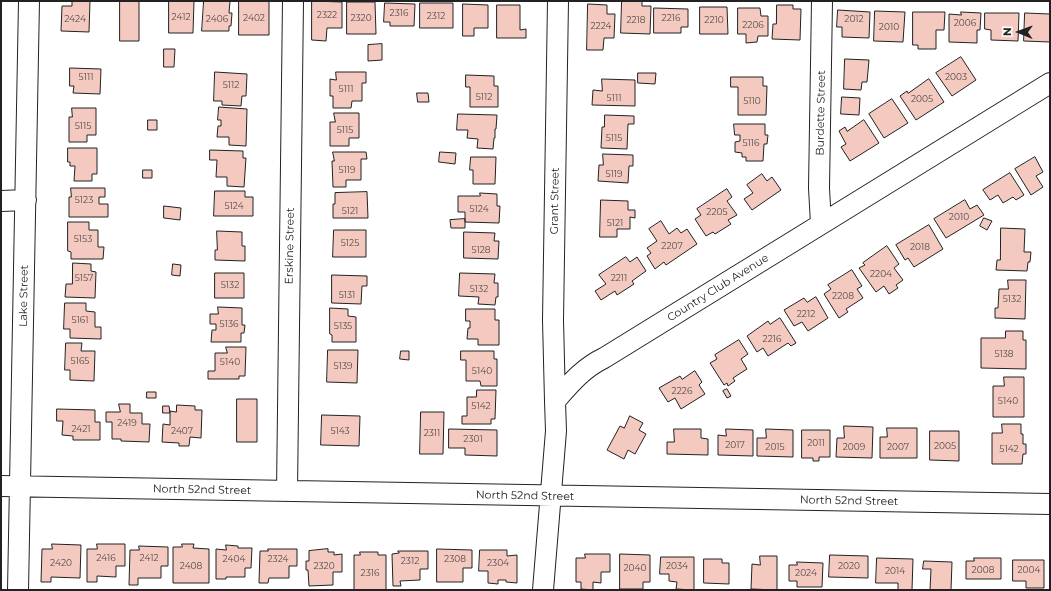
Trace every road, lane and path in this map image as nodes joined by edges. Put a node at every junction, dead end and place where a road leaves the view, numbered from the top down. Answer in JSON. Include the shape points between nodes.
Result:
{"nodes":[{"id":1,"x":29,"y":1,"type":"edge"},
{"id":2,"x":293,"y":1,"type":"edge"},
{"id":3,"x":558,"y":1,"type":"edge"},
{"id":4,"x":822,"y":1,"type":"edge"},
{"id":5,"x":1050,"y":83,"type":"edge"},
{"id":6,"x":26,"y":200,"type":"junction"},
{"id":7,"x":1,"y":201,"type":"edge"},
{"id":8,"x":821,"y":224,"type":"junction"},
{"id":9,"x":555,"y":401,"type":"junction"},
{"id":10,"x":10,"y":486,"type":"edge"},
{"id":11,"x":287,"y":491,"type":"junction"},
{"id":12,"x":551,"y":496,"type":"junction"},
{"id":13,"x":1050,"y":504,"type":"edge"},
{"id":14,"x":18,"y":590,"type":"edge"},
{"id":15,"x":543,"y":590,"type":"edge"}],
"edges":[{"from":1,"to":6,"type":"street","name":"Lake Street"},
{"from":2,"to":11,"type":"street","name":"Erskine Street"},
{"from":3,"to":9,"type":"street","name":"Grant Street","via":[[553,320]]},
{"from":4,"to":8,"type":"street","name":"Burdette Street","via":[[819,188]]},
{"from":5,"to":8,"type":"street","name":"Country Club Avenue"},
{"from":6,"to":7,"type":"street"},
{"from":6,"to":10,"type":"street","name":"Lake Street","via":[[21,460]]},
{"from":8,"to":9,"type":"street","name":"Country Club Avenue","via":[[593,364],[575,378]]},
{"from":9,"to":12,"type":"street","via":[[556,431]]},
{"from":10,"to":11,"type":"street","name":"North 52nd Street"},
{"from":10,"to":14,"type":"street","name":"Lake Street"},
{"from":11,"to":12,"type":"street","name":"North 52nd Street"},
{"from":12,"to":13,"type":"street","name":"North 52nd Street"},
{"from":12,"to":15,"type":"street"}]}
